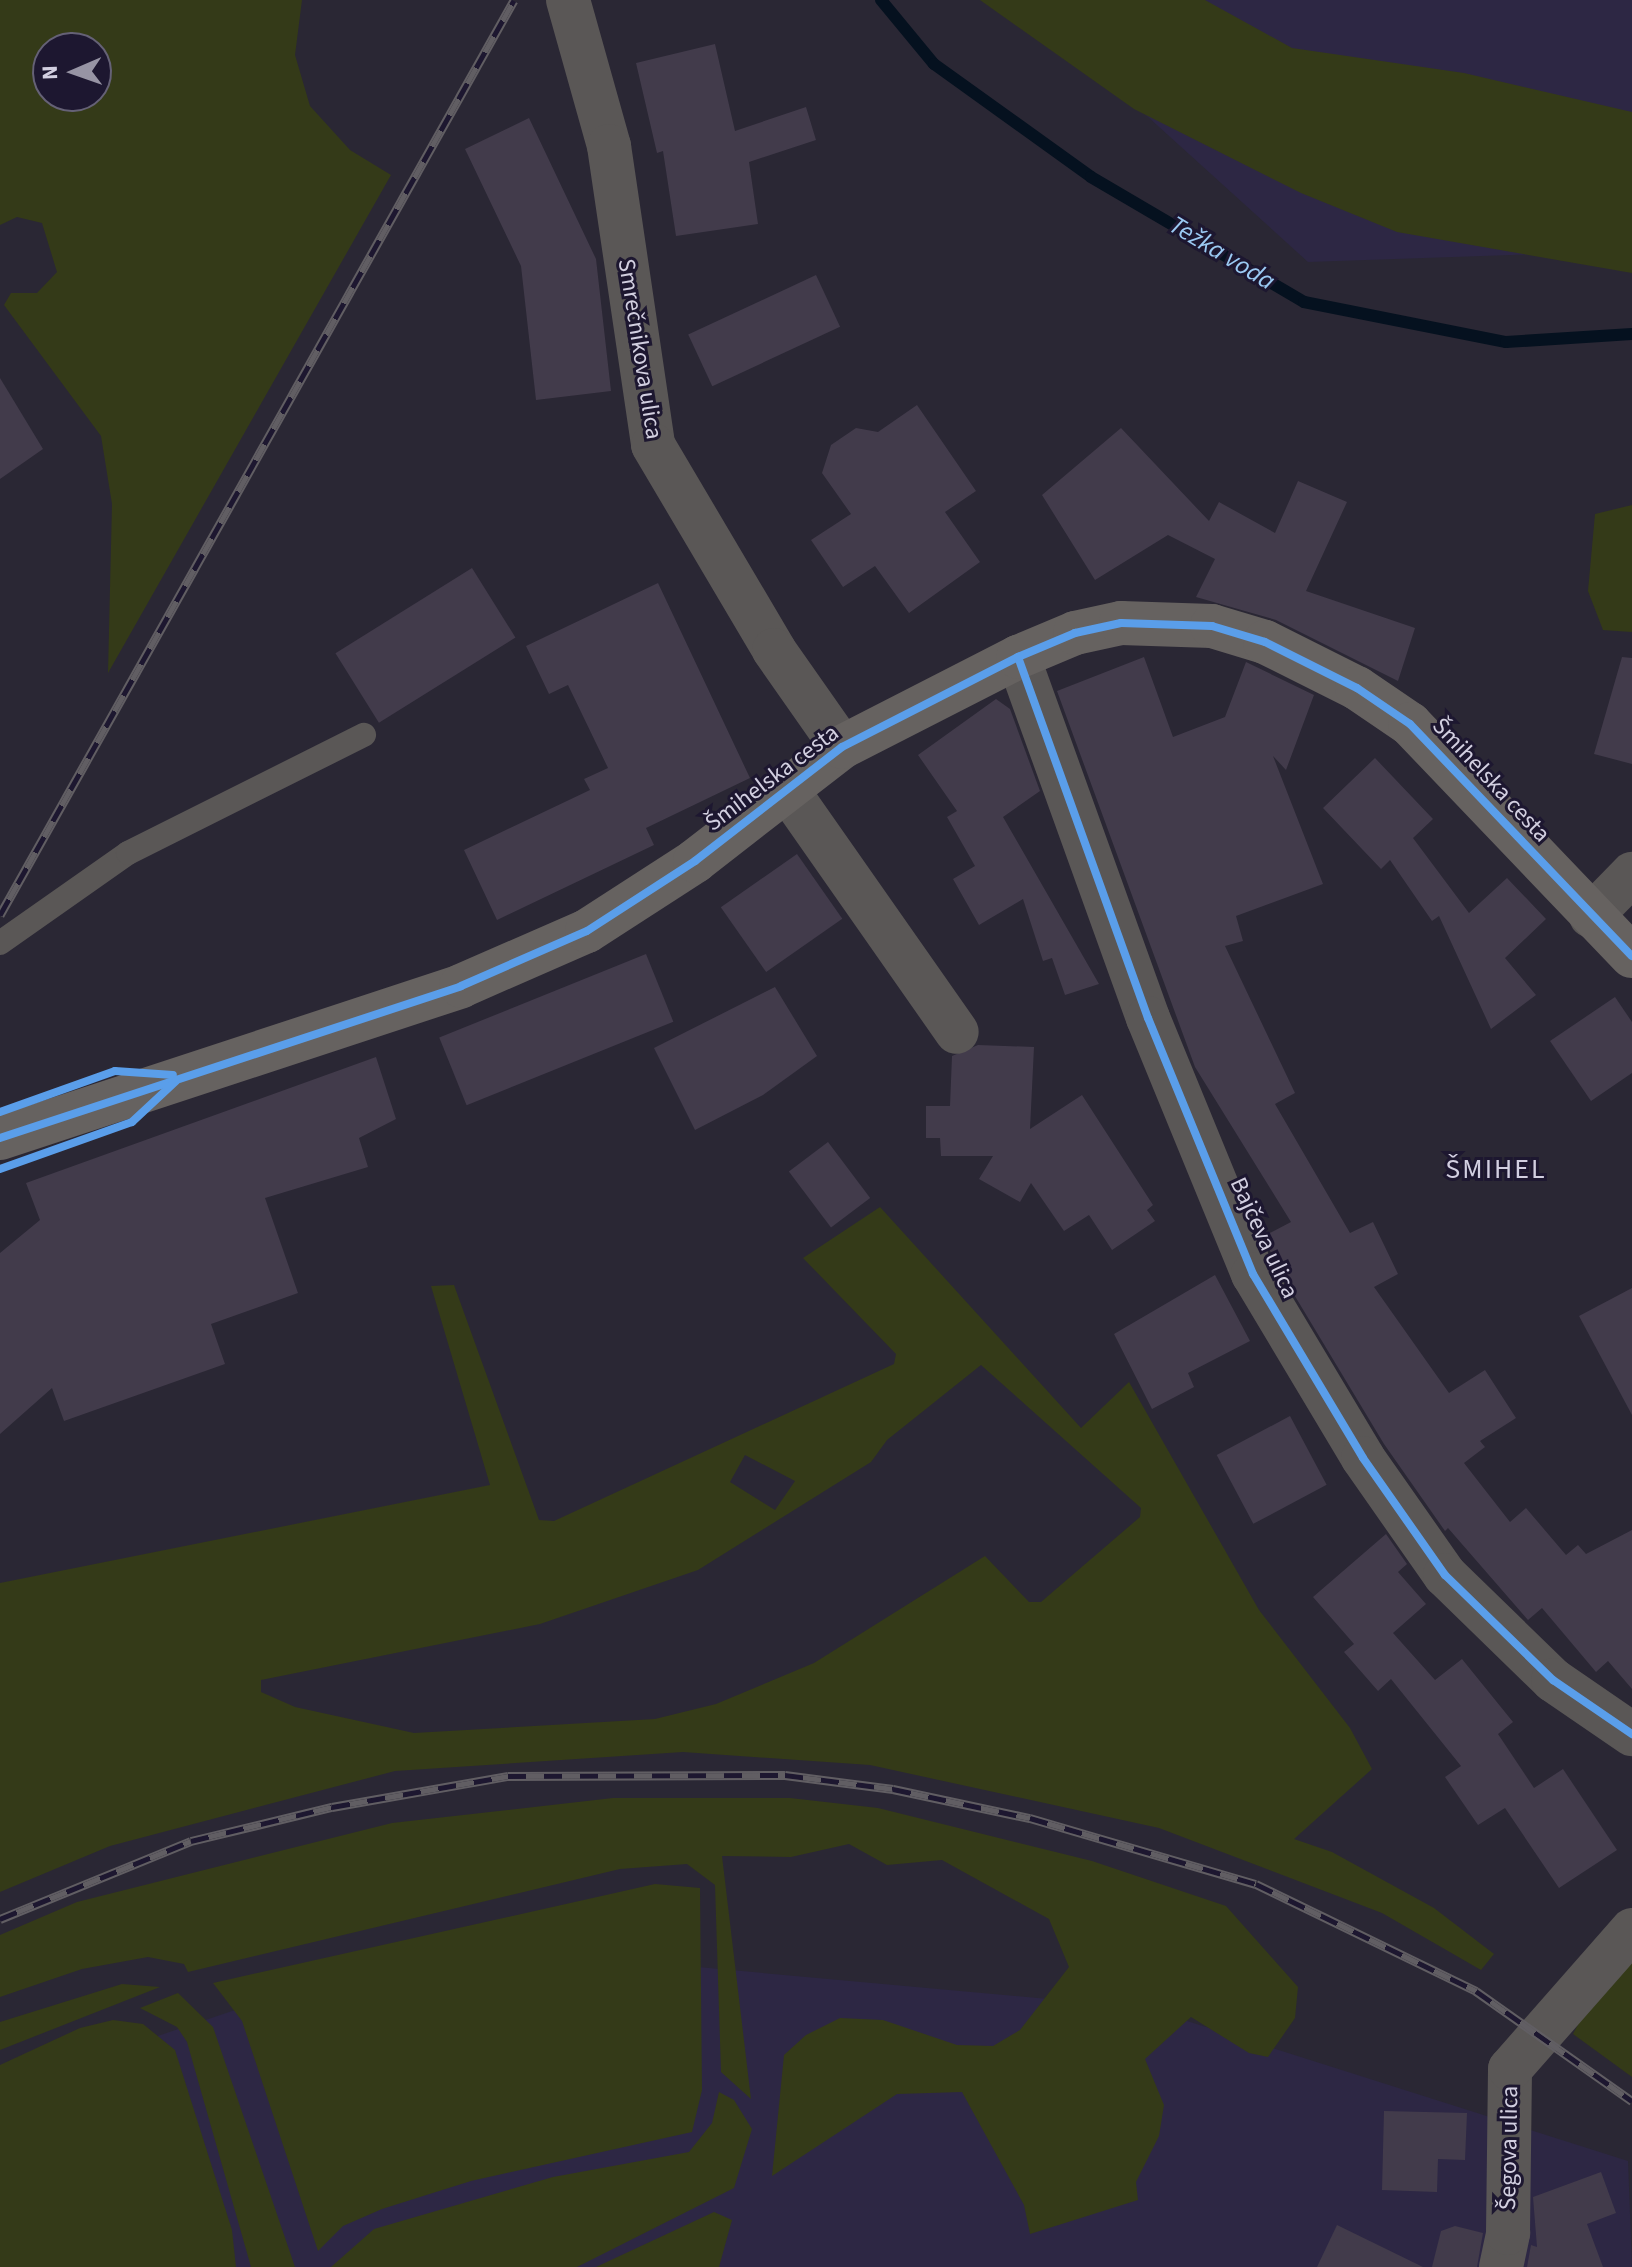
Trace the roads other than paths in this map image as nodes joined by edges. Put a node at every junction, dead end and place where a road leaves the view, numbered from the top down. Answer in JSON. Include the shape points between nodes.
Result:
{"nodes":[{"id":1,"x":568,"y":0,"type":"edge"},
{"id":2,"x":1018,"y":657,"type":"junction"},
{"id":3,"x":364,"y":735,"type":"dead end"},
{"id":4,"x":842,"y":747,"type":"junction"},
{"id":5,"x":788,"y":791,"type":"junction"},
{"id":6,"x":1632,"y":874,"type":"edge"},
{"id":7,"x":1591,"y":916,"type":"junction"},
{"id":8,"x":0,"y":943,"type":"edge"},
{"id":9,"x":1632,"y":956,"type":"edge"},
{"id":10,"x":957,"y":1032,"type":"dead end"},
{"id":11,"x":0,"y":1138,"type":"edge"},
{"id":12,"x":1632,"y":1734,"type":"edge"},
{"id":13,"x":1632,"y":1930,"type":"edge"},
{"id":14,"x":1501,"y":2267,"type":"edge"}],
"edges":[{"from":1,"to":4,"type":"street","name":"Smrečnikova ulica","via":[[609,146],[653,445],[774,650]]},
{"from":2,"to":4,"type":"street","name":"Šmihelska cesta"},
{"from":2,"to":7,"type":"street","name":"Šmihelska cesta","via":[[1075,633],[1166,621],[1212,626],[1313,663],[1410,724]]},
{"from":2,"to":12,"type":"street","name":"Bajčeva ulica","via":[[1148,1018],[1253,1274],[1363,1458],[1445,1575],[1553,1680]]},
{"from":3,"to":8,"type":"lane","via":[[128,853]]},
{"from":4,"to":5,"type":"street","name":"Šmihelska cesta"},
{"from":5,"to":10,"type":"street"},
{"from":5,"to":11,"type":"street","name":"Šmihelska cesta","via":[[587,931],[461,986]]},
{"from":6,"to":7,"type":"street"},
{"from":7,"to":9,"type":"street","name":"Šmihelska cesta"},
{"from":13,"to":14,"type":"street","name":"Šegova ulica","via":[[1510,2069],[1508,2233]]}]}
